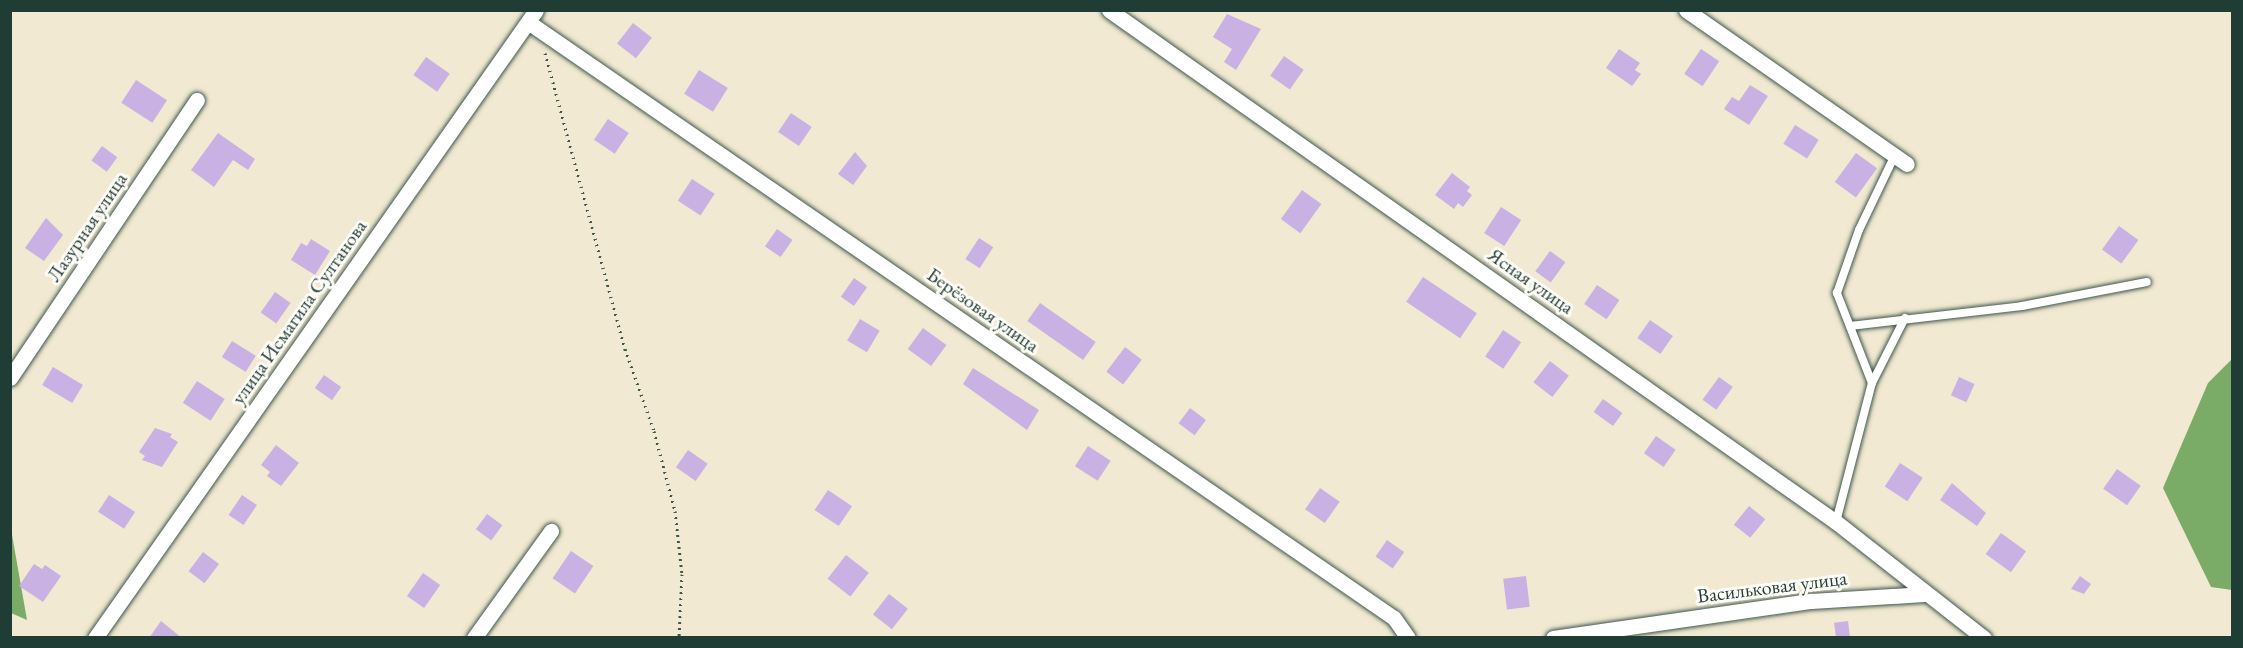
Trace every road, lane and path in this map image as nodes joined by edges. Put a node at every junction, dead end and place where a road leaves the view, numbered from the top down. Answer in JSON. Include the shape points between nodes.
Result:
{"nodes":[{"id":1,"x":1109,"y":10,"type":"edge"},
{"id":2,"x":1686,"y":10,"type":"edge"},
{"id":3,"x":532,"y":16,"type":"edge"},
{"id":4,"x":543,"y":50,"type":"dead end"},
{"id":5,"x":197,"y":100,"type":"dead end"},
{"id":6,"x":1901,"y":159,"type":"joint"},
{"id":7,"x":2147,"y":282,"type":"dead end"},
{"id":8,"x":1905,"y":318,"type":"junction"},
{"id":9,"x":1850,"y":326,"type":"junction"},
{"id":10,"x":10,"y":378,"type":"edge"},
{"id":11,"x":1872,"y":383,"type":"junction"},
{"id":12,"x":1836,"y":522,"type":"junction"},
{"id":13,"x":551,"y":531,"type":"dead end"},
{"id":14,"x":1924,"y":594,"type":"junction"},
{"id":15,"x":95,"y":638,"type":"edge"},
{"id":16,"x":474,"y":638,"type":"edge"},
{"id":17,"x":679,"y":638,"type":"edge"},
{"id":18,"x":1408,"y":638,"type":"edge"},
{"id":19,"x":1553,"y":638,"type":"edge"},
{"id":20,"x":1984,"y":638,"type":"edge"}],
"edges":[{"from":1,"to":12,"type":"street","name":"Ясная улица"},
{"from":2,"to":6,"type":"street"},
{"from":3,"to":15,"type":"street","name":"улица Исмагила Султанова"},
{"from":3,"to":18,"type":"street","name":"Берёзовая улица","via":[[1394,618]]},
{"from":4,"to":17,"type":"path","via":[[625,349],[654,430],[675,511],[682,574]]},
{"from":5,"to":10,"type":"street","name":"Лазурная улица"},
{"from":6,"to":9,"type":"lane","via":[[1860,230],[1837,293]]},
{"from":7,"to":8,"type":"lane","via":[[2022,306]]},
{"from":8,"to":9,"type":"lane"},
{"from":8,"to":11,"type":"lane"},
{"from":9,"to":11,"type":"lane"},
{"from":11,"to":12,"type":"lane"},
{"from":12,"to":14,"type":"street","name":"Ясная улица"},
{"from":13,"to":16,"type":"street"},
{"from":14,"to":19,"type":"street","name":"Васильковая улица","via":[[1811,601]]},
{"from":14,"to":20,"type":"street"}]}
